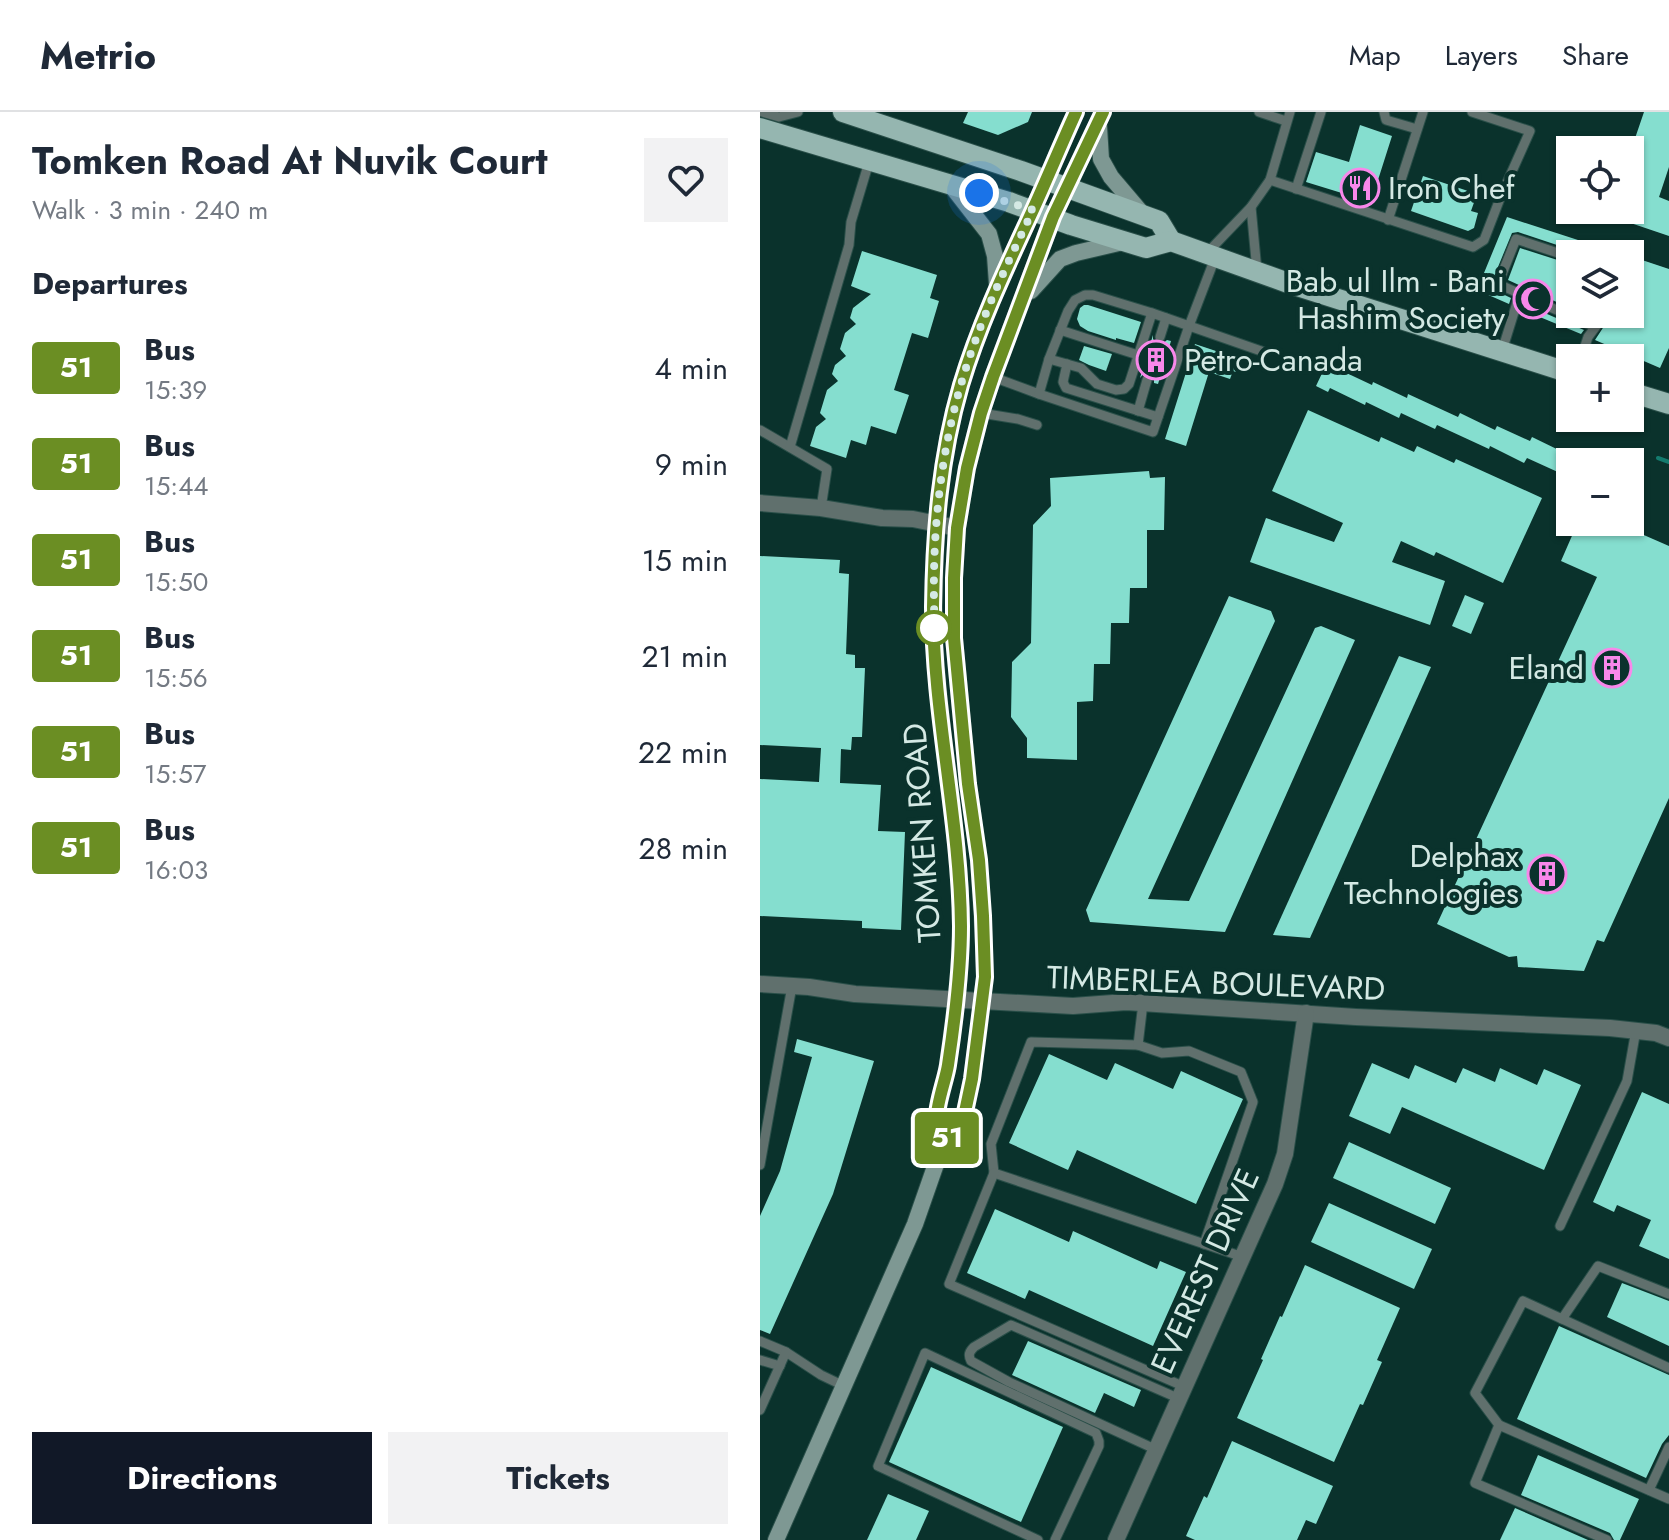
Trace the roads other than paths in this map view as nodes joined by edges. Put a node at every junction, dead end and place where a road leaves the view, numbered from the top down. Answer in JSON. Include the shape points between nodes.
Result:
{"nodes":[{"id":1,"x":762,"y":112,"type":"edge"},
{"id":2,"x":798,"y":112,"type":"edge"},
{"id":3,"x":843,"y":112,"type":"edge"},
{"id":4,"x":1076,"y":112,"type":"edge"},
{"id":5,"x":1321,"y":112,"type":"edge"},
{"id":6,"x":1423,"y":112,"type":"edge"},
{"id":7,"x":1472,"y":112,"type":"edge"},
{"id":8,"x":1264,"y":113,"type":"edge"},
{"id":9,"x":1385,"y":116,"type":"edge"},
{"id":10,"x":1101,"y":117,"type":"edge"},
{"id":11,"x":1288,"y":117,"type":"edge"},
{"id":12,"x":760,"y":128,"type":"edge"},
{"id":13,"x":1417,"y":129,"type":"junction"},
{"id":14,"x":869,"y":161,"type":"junction"},
{"id":15,"x":1046,"y":180,"type":"junction"},
{"id":16,"x":1270,"y":180,"type":"junction"},
{"id":17,"x":950,"y":184,"type":"junction"},
{"id":18,"x":1067,"y":188,"type":"junction"},
{"id":19,"x":1296,"y":189,"type":"junction"},
{"id":20,"x":1251,"y":207,"type":"junction"},
{"id":21,"x":1033,"y":210,"type":"junction"},
{"id":22,"x":1053,"y":217,"type":"junction"},
{"id":23,"x":1146,"y":218,"type":"junction"},
{"id":24,"x":1388,"y":220,"type":"junction"},
{"id":25,"x":1171,"y":241,"type":"junction"},
{"id":26,"x":1125,"y":242,"type":"junction"},
{"id":27,"x":1556,"y":252,"type":"edge"},
{"id":28,"x":1210,"y":255,"type":"junction"},
{"id":29,"x":1257,"y":272,"type":"junction"},
{"id":30,"x":998,"y":288,"type":"junction"},
{"id":31,"x":1520,"y":293,"type":"junction"},
{"id":32,"x":1020,"y":304,"type":"junction"},
{"id":33,"x":1556,"y":309,"type":"edge"},
{"id":34,"x":1152,"y":313,"type":"junction"},
{"id":35,"x":1166,"y":318,"type":"junction"},
{"id":36,"x":1189,"y":326,"type":"junction"},
{"id":37,"x":1060,"y":330,"type":"junction"},
{"id":38,"x":1160,"y":337,"type":"dead end"},
{"id":39,"x":1264,"y":352,"type":"dead end"},
{"id":40,"x":1502,"y":352,"type":"junction"},
{"id":41,"x":1138,"y":355,"type":"junction"},
{"id":42,"x":1049,"y":359,"type":"junction"},
{"id":43,"x":1067,"y":364,"type":"junction"},
{"id":44,"x":1556,"y":369,"type":"edge"},
{"id":45,"x":993,"y":377,"type":"junction"},
{"id":46,"x":1147,"y":380,"type":"dead end"},
{"id":47,"x":1039,"y":394,"type":"junction"},
{"id":48,"x":1644,"y":396,"type":"edge"},
{"id":49,"x":1669,"y":404,"type":"edge"},
{"id":50,"x":1138,"y":411,"type":"junction"},
{"id":51,"x":981,"y":413,"type":"junction"},
{"id":52,"x":1158,"y":417,"type":"junction"},
{"id":53,"x":1037,"y":425,"type":"dead end"},
{"id":54,"x":760,"y":430,"type":"edge"},
{"id":55,"x":790,"y":447,"type":"junction"},
{"id":56,"x":760,"y":503,"type":"edge"},
{"id":57,"x":821,"y":508,"type":"junction"},
{"id":58,"x":936,"y":524,"type":"junction"},
{"id":59,"x":957,"y":528,"type":"junction"},
{"id":60,"x":760,"y":984,"type":"edge"},
{"id":61,"x":792,"y":986,"type":"junction"},
{"id":62,"x":956,"y":999,"type":"junction"},
{"id":63,"x":982,"y":1000,"type":"junction"},
{"id":64,"x":1143,"y":1003,"type":"junction"},
{"id":65,"x":1306,"y":1013,"type":"junction"},
{"id":66,"x":1636,"y":1030,"type":"junction"},
{"id":67,"x":1669,"y":1038,"type":"edge"},
{"id":68,"x":1138,"y":1045,"type":"junction"},
{"id":69,"x":944,"y":1141,"type":"junction"},
{"id":70,"x":760,"y":1165,"type":"edge"},
{"id":71,"x":994,"y":1173,"type":"junction"},
{"id":72,"x":1560,"y":1226,"type":"dead end"},
{"id":73,"x":1204,"y":1244,"type":"junction"},
{"id":74,"x":1243,"y":1257,"type":"junction"},
{"id":75,"x":1669,"y":1294,"type":"edge"},
{"id":76,"x":1562,"y":1319,"type":"junction"},
{"id":77,"x":760,"y":1341,"type":"edge"},
{"id":78,"x":786,"y":1352,"type":"junction"},
{"id":79,"x":760,"y":1360,"type":"edge"},
{"id":80,"x":780,"y":1366,"type":"junction"},
{"id":81,"x":1669,"y":1368,"type":"edge"},
{"id":82,"x":844,"y":1386,"type":"junction"},
{"id":83,"x":1183,"y":1393,"type":"junction"},
{"id":84,"x":760,"y":1410,"type":"edge"},
{"id":85,"x":1499,"y":1425,"type":"junction"},
{"id":86,"x":1669,"y":1447,"type":"edge"},
{"id":87,"x":1157,"y":1450,"type":"junction"},
{"id":88,"x":1649,"y":1490,"type":"junction"},
{"id":89,"x":1669,"y":1499,"type":"edge"},
{"id":90,"x":776,"y":1540,"type":"edge"},
{"id":91,"x":1038,"y":1540,"type":"edge"},
{"id":92,"x":1055,"y":1540,"type":"edge"},
{"id":93,"x":1116,"y":1540,"type":"edge"},
{"id":94,"x":1607,"y":1540,"type":"edge"}],
"edges":[{"from":1,"to":2,"type":"lane","via":[[779,117]]},
{"from":3,"to":15,"type":"main road"},
{"from":4,"to":15,"type":"main road","name":"TOMKEN ROAD"},
{"from":5,"to":19,"type":"lane"},
{"from":6,"to":13,"type":"lane"},
{"from":7,"to":24,"type":"lane","via":[[1530,131],[1484,240],[1473,247]]},
{"from":8,"to":11,"type":"lane"},
{"from":9,"to":13,"type":"lane"},
{"from":10,"to":18,"type":"main road","name":"TOMKEN ROAD"},
{"from":10,"to":23,"type":"main road","via":[[1101,159]]},
{"from":11,"to":16,"type":"lane"},
{"from":12,"to":14,"type":"main road"},
{"from":13,"to":24,"type":"lane"},
{"from":14,"to":17,"type":"main road"},
{"from":14,"to":55,"type":"lane"},
{"from":15,"to":18,"type":"main road"},
{"from":15,"to":21,"type":"main road","name":"TOMKEN ROAD"},
{"from":16,"to":19,"type":"lane"},
{"from":16,"to":20,"type":"lane"},
{"from":17,"to":21,"type":"main road"},
{"from":17,"to":30,"type":"main road","via":[[989,234]]},
{"from":18,"to":22,"type":"main road","name":"TOMKEN ROAD"},
{"from":18,"to":23,"type":"main road"},
{"from":19,"to":24,"type":"lane"},
{"from":20,"to":28,"type":"lane"},
{"from":20,"to":29,"type":"lane"},
{"from":21,"to":22,"type":"main road"},
{"from":21,"to":30,"type":"main road","name":"TOMKEN ROAD"},
{"from":22,"to":26,"type":"main road"},
{"from":22,"to":32,"type":"main road","name":"TOMKEN ROAD"},
{"from":23,"to":25,"type":"main road","via":[[1159,221]]},
{"from":25,"to":26,"type":"main road","via":[[1146,248]]},
{"from":25,"to":28,"type":"main road"},
{"from":26,"to":32,"type":"main road","via":[[1060,259]]},
{"from":27,"to":31,"type":"lane","via":[[1516,239],[1498,284]]},
{"from":28,"to":29,"type":"main road"},
{"from":28,"to":36,"type":"lane"},
{"from":29,"to":40,"type":"main road"},
{"from":30,"to":58,"type":"main road","name":"TOMKEN ROAD","via":[[961,387]]},
{"from":31,"to":33,"type":"lane"},
{"from":31,"to":40,"type":"lane"},
{"from":32,"to":45,"type":"main road","name":"TOMKEN ROAD"},
{"from":34,"to":35,"type":"lane"},
{"from":34,"to":37,"type":"lane","via":[[1085,295],[1071,305]]},
{"from":34,"to":41,"type":"lane"},
{"from":35,"to":36,"type":"lane"},
{"from":35,"to":38,"type":"lane"},
{"from":36,"to":39,"type":"lane"},
{"from":36,"to":52,"type":"lane"},
{"from":37,"to":41,"type":"lane"},
{"from":37,"to":42,"type":"lane"},
{"from":40,"to":44,"type":"main road"},
{"from":41,"to":43,"type":"lane","via":[[1129,384],[1119,391]]},
{"from":42,"to":43,"type":"lane"},
{"from":42,"to":47,"type":"lane"},
{"from":43,"to":50,"type":"lane","via":[[1066,388]]},
{"from":45,"to":47,"type":"lane"},
{"from":45,"to":51,"type":"main road","name":"TOMKEN ROAD"},
{"from":46,"to":50,"type":"lane"},
{"from":47,"to":52,"type":"lane","via":[[1153,432]]},
{"from":48,"to":49,"type":"main road"},
{"from":50,"to":52,"type":"lane"},
{"from":51,"to":53,"type":"lane"},
{"from":51,"to":59,"type":"main road","name":"TOMKEN ROAD"},
{"from":54,"to":55,"type":"lane"},
{"from":55,"to":57,"type":"lane","via":[[827,469]]},
{"from":56,"to":57,"type":"street"},
{"from":57,"to":58,"type":"street"},
{"from":58,"to":59,"type":"street"},
{"from":58,"to":62,"type":"main road","name":"TOMKEN ROAD","via":[[936,658],[959,875]]},
{"from":59,"to":63,"type":"main road","name":"TOMKEN ROAD","via":[[954,638],[982,902]]},
{"from":60,"to":61,"type":"street","name":"TIMBERLEA BOULEVARD"},
{"from":61,"to":62,"type":"street","name":"TIMBERLEA BOULEVARD"},
{"from":61,"to":70,"type":"lane"},
{"from":62,"to":63,"type":"street","name":"TIMBERLEA BOULEVARD"},
{"from":62,"to":69,"type":"main road","name":"TOMKEN ROAD","via":[[937,1118]]},
{"from":63,"to":64,"type":"street","name":"TIMBERLEA BOULEVARD","via":[[1073,1006]]},
{"from":63,"to":69,"type":"main road","name":"TOMKEN ROAD","via":[[962,1126]]},
{"from":64,"to":65,"type":"street","name":"TIMBERLEA BOULEVARD"},
{"from":64,"to":68,"type":"lane"},
{"from":65,"to":66,"type":"street","name":"TIMBERLEA BOULEVARD"},
{"from":65,"to":74,"type":"street","name":"EVEREST DRIVE","via":[[1285,1154]]},
{"from":66,"to":67,"type":"street","name":"TIMBERLEA BOULEVARD"},
{"from":66,"to":72,"type":"lane","via":[[1627,1081]]},
{"from":68,"to":71,"type":"lane","via":[[1031,1042],[991,1144]]},
{"from":68,"to":73,"type":"lane","via":[[1162,1053],[1189,1051],[1241,1072],[1253,1102]]},
{"from":69,"to":82,"type":"main road","name":"TOMKEN ROAD","via":[[915,1224]]},
{"from":71,"to":73,"type":"lane"},
{"from":71,"to":83,"type":"lane","via":[[949,1284]]},
{"from":73,"to":74,"type":"lane"},
{"from":74,"to":83,"type":"street","name":"EVEREST DRIVE"},
{"from":75,"to":76,"type":"lane","via":[[1598,1266]]},
{"from":76,"to":81,"type":"lane"},
{"from":76,"to":85,"type":"lane","via":[[1523,1301],[1475,1393]]},
{"from":77,"to":78,"type":"lane"},
{"from":78,"to":80,"type":"lane"},
{"from":78,"to":82,"type":"lane"},
{"from":79,"to":80,"type":"lane"},
{"from":80,"to":84,"type":"lane"},
{"from":82,"to":90,"type":"main road","name":"TOMKEN ROAD"},
{"from":83,"to":87,"type":"street","name":"EVEREST DRIVE"},
{"from":83,"to":87,"type":"lane","via":[[1011,1325],[970,1351],[971,1361],[1009,1382]]},
{"from":85,"to":88,"type":"lane"},
{"from":85,"to":94,"type":"lane","via":[[1475,1483]]},
{"from":86,"to":88,"type":"lane"},
{"from":87,"to":93,"type":"street","name":"EVEREST DRIVE"},
{"from":88,"to":89,"type":"lane"},
{"from":91,"to":92,"type":"lane","via":[[878,1466],[925,1353],[1096,1433],[1099,1446]]}]}
